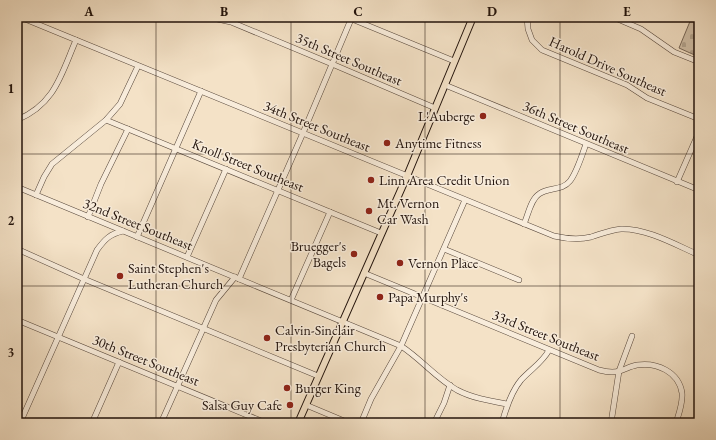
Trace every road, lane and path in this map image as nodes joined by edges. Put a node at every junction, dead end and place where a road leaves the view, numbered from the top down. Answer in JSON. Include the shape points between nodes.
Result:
{"nodes":[{"id":1,"x":20,"y":17,"type":"edge"},
{"id":2,"x":208,"y":17,"type":"edge"},
{"id":3,"x":473,"y":17,"type":"edge"},
{"id":4,"x":527,"y":17,"type":"edge"},
{"id":5,"x":612,"y":17,"type":"edge"},
{"id":6,"x":350,"y":18,"type":"edge"},
{"id":7,"x":29,"y":19,"type":"edge"},
{"id":8,"x":76,"y":40,"type":"junction"},
{"id":9,"x":454,"y":61,"type":"junction"},
{"id":10,"x":699,"y":62,"type":"edge"},
{"id":11,"x":332,"y":64,"type":"junction"},
{"id":12,"x":138,"y":66,"type":"junction"},
{"id":13,"x":445,"y":85,"type":"junction"},
{"id":14,"x":201,"y":91,"type":"junction"},
{"id":15,"x":435,"y":108,"type":"junction"},
{"id":16,"x":699,"y":119,"type":"edge"},
{"id":17,"x":17,"y":120,"type":"edge"},
{"id":18,"x":106,"y":120,"type":"junction"},
{"id":19,"x":128,"y":129,"type":"junction"},
{"id":20,"x":699,"y":132,"type":"edge"},
{"id":21,"x":303,"y":133,"type":"junction"},
{"id":22,"x":586,"y":144,"type":"junction"},
{"id":23,"x":176,"y":148,"type":"junction"},
{"id":24,"x":226,"y":169,"type":"junction"},
{"id":25,"x":407,"y":176,"type":"junction"},
{"id":26,"x":677,"y":182,"type":"junction"},
{"id":27,"x":17,"y":187,"type":"edge"},
{"id":28,"x":278,"y":190,"type":"junction"},
{"id":29,"x":699,"y":190,"type":"edge"},
{"id":30,"x":36,"y":195,"type":"junction"},
{"id":31,"x":465,"y":200,"type":"junction"},
{"id":32,"x":330,"y":212,"type":"junction"},
{"id":33,"x":88,"y":217,"type":"junction"},
{"id":34,"x":524,"y":224,"type":"junction"},
{"id":35,"x":124,"y":231,"type":"junction"},
{"id":36,"x":381,"y":233,"type":"junction"},
{"id":37,"x":137,"y":237,"type":"junction"},
{"id":38,"x":17,"y":249,"type":"edge"},
{"id":39,"x":444,"y":249,"type":"junction"},
{"id":40,"x":699,"y":255,"type":"edge"},
{"id":41,"x":188,"y":257,"type":"junction"},
{"id":42,"x":364,"y":273,"type":"junction"},
{"id":43,"x":237,"y":278,"type":"junction"},
{"id":44,"x":84,"y":279,"type":"junction"},
{"id":45,"x":519,"y":280,"type":"dead end"},
{"id":46,"x":422,"y":297,"type":"junction"},
{"id":47,"x":291,"y":300,"type":"junction"},
{"id":48,"x":17,"y":320,"type":"edge"},
{"id":49,"x":342,"y":322,"type":"junction"},
{"id":50,"x":203,"y":328,"type":"junction"},
{"id":51,"x":632,"y":336,"type":"dead end"},
{"id":52,"x":59,"y":337,"type":"junction"},
{"id":53,"x":400,"y":346,"type":"junction"},
{"id":54,"x":549,"y":350,"type":"junction"},
{"id":55,"x":119,"y":362,"type":"junction"},
{"id":56,"x":619,"y":372,"type":"junction"},
{"id":57,"x":318,"y":376,"type":"junction"},
{"id":58,"x":450,"y":385,"type":"junction"},
{"id":59,"x":178,"y":386,"type":"junction"},
{"id":60,"x":507,"y":404,"type":"junction"},
{"id":61,"x":306,"y":405,"type":"junction"},
{"id":62,"x":21,"y":423,"type":"edge"},
{"id":63,"x":92,"y":423,"type":"edge"},
{"id":64,"x":161,"y":423,"type":"edge"},
{"id":65,"x":266,"y":423,"type":"edge"},
{"id":66,"x":298,"y":423,"type":"edge"},
{"id":67,"x":349,"y":423,"type":"edge"},
{"id":68,"x":361,"y":423,"type":"edge"},
{"id":69,"x":434,"y":423,"type":"edge"},
{"id":70,"x":502,"y":423,"type":"edge"},
{"id":71,"x":611,"y":423,"type":"edge"},
{"id":72,"x":676,"y":423,"type":"edge"}],
"edges":[{"from":1,"to":7,"type":"street","name":"34th Street Southeast"},
{"from":2,"to":11,"type":"street","name":"35th Street Southeast","via":[[231,22]]},
{"from":3,"to":9,"type":"main road"},
{"from":4,"to":16,"type":"street","name":"Harold Drive Southeast","via":[[532,40],[542,50],[627,85],[647,98]]},
{"from":5,"to":10,"type":"street","via":[[641,29],[674,52]]},
{"from":6,"to":9,"type":"street"},
{"from":6,"to":11,"type":"street"},
{"from":7,"to":8,"type":"street","name":"34th Street Southeast"},
{"from":8,"to":12,"type":"street","name":"34th Street Southeast"},
{"from":8,"to":17,"type":"street","via":[[54,90],[46,101],[38,109]]},
{"from":9,"to":13,"type":"main road"},
{"from":11,"to":15,"type":"street","name":"35th Street Southeast"},
{"from":11,"to":21,"type":"street"},
{"from":12,"to":14,"type":"street","name":"34th Street Southeast"},
{"from":12,"to":18,"type":"street","via":[[120,104]]},
{"from":13,"to":15,"type":"main road"},
{"from":13,"to":22,"type":"street","name":"36th Street Southeast"},
{"from":14,"to":21,"type":"street","name":"34th Street Southeast"},
{"from":14,"to":23,"type":"street"},
{"from":15,"to":25,"type":"main road"},
{"from":18,"to":19,"type":"street","name":"Knoll Street Southeast"},
{"from":18,"to":30,"type":"street","via":[[52,164]]},
{"from":19,"to":23,"type":"street","name":"Knoll Street Southeast"},
{"from":19,"to":33,"type":"street"},
{"from":20,"to":26,"type":"street"},
{"from":21,"to":25,"type":"street","name":"34th Street Southeast"},
{"from":21,"to":28,"type":"street"},
{"from":22,"to":26,"type":"street","name":"36th Street Southeast"},
{"from":22,"to":34,"type":"street","via":[[570,181],[557,189],[539,194],[534,199]]},
{"from":23,"to":24,"type":"street","name":"Knoll Street Southeast"},
{"from":23,"to":37,"type":"street"},
{"from":24,"to":28,"type":"street","name":"Knoll Street Southeast"},
{"from":24,"to":41,"type":"street"},
{"from":25,"to":31,"type":"street","name":"34th Street Southeast"},
{"from":25,"to":36,"type":"main road"},
{"from":26,"to":29,"type":"street","name":"36th Street Southeast"},
{"from":27,"to":30,"type":"street","name":"32nd Street Southeast"},
{"from":28,"to":32,"type":"street","name":"Knoll Street Southeast"},
{"from":28,"to":43,"type":"street"},
{"from":30,"to":33,"type":"street","name":"32nd Street Southeast"},
{"from":31,"to":34,"type":"street","name":"34th Street Southeast"},
{"from":31,"to":39,"type":"street"},
{"from":32,"to":36,"type":"street","name":"Knoll Street Southeast"},
{"from":32,"to":47,"type":"street"},
{"from":33,"to":35,"type":"street","name":"32nd Street Southeast"},
{"from":34,"to":40,"type":"street","name":"34th Street Southeast","via":[[566,239],[590,237],[620,229],[633,230]]},
{"from":35,"to":37,"type":"street","name":"32nd Street Southeast"},
{"from":35,"to":44,"type":"street","via":[[112,234],[104,240]]},
{"from":36,"to":42,"type":"main road"},
{"from":37,"to":41,"type":"street","name":"32nd Street Southeast"},
{"from":38,"to":44,"type":"street"},
{"from":39,"to":45,"type":"street"},
{"from":39,"to":46,"type":"street"},
{"from":41,"to":43,"type":"street","name":"32nd Street Southeast"},
{"from":42,"to":46,"type":"street","name":"33rd Street Southeast"},
{"from":42,"to":49,"type":"main road"},
{"from":43,"to":47,"type":"street","name":"32nd Street Southeast"},
{"from":43,"to":50,"type":"street","via":[[216,300]]},
{"from":44,"to":50,"type":"street"},
{"from":44,"to":52,"type":"street"},
{"from":46,"to":53,"type":"street"},
{"from":46,"to":54,"type":"street","name":"33rd Street Southeast"},
{"from":47,"to":49,"type":"street","name":"32nd Street Southeast"},
{"from":48,"to":52,"type":"street","name":"30th Street Southeast"},
{"from":49,"to":53,"type":"street","name":"32nd Street Southeast"},
{"from":49,"to":57,"type":"main road"},
{"from":50,"to":57,"type":"street"},
{"from":50,"to":59,"type":"street"},
{"from":51,"to":56,"type":"street"},
{"from":52,"to":55,"type":"street","name":"30th Street Southeast"},
{"from":52,"to":62,"type":"street"},
{"from":53,"to":58,"type":"street","name":"32nd Street Southeast"},
{"from":53,"to":68,"type":"street"},
{"from":54,"to":56,"type":"street","name":"33rd Street Southeast","via":[[599,370]]},
{"from":54,"to":60,"type":"street","via":[[514,390]]},
{"from":55,"to":59,"type":"street","name":"30th Street Southeast"},
{"from":55,"to":63,"type":"street"},
{"from":56,"to":71,"type":"street"},
{"from":56,"to":72,"type":"street","name":"33rd Street Southeast","via":[[636,365],[651,364],[672,374],[679,383],[682,393]]},
{"from":57,"to":61,"type":"main road"},
{"from":58,"to":60,"type":"street","name":"32nd Street Southeast","via":[[476,398]]},
{"from":58,"to":69,"type":"street"},
{"from":59,"to":64,"type":"street"},
{"from":59,"to":65,"type":"street","name":"30th Street Southeast"},
{"from":60,"to":70,"type":"street"},
{"from":61,"to":66,"type":"main road"},
{"from":61,"to":67,"type":"street"}]}
